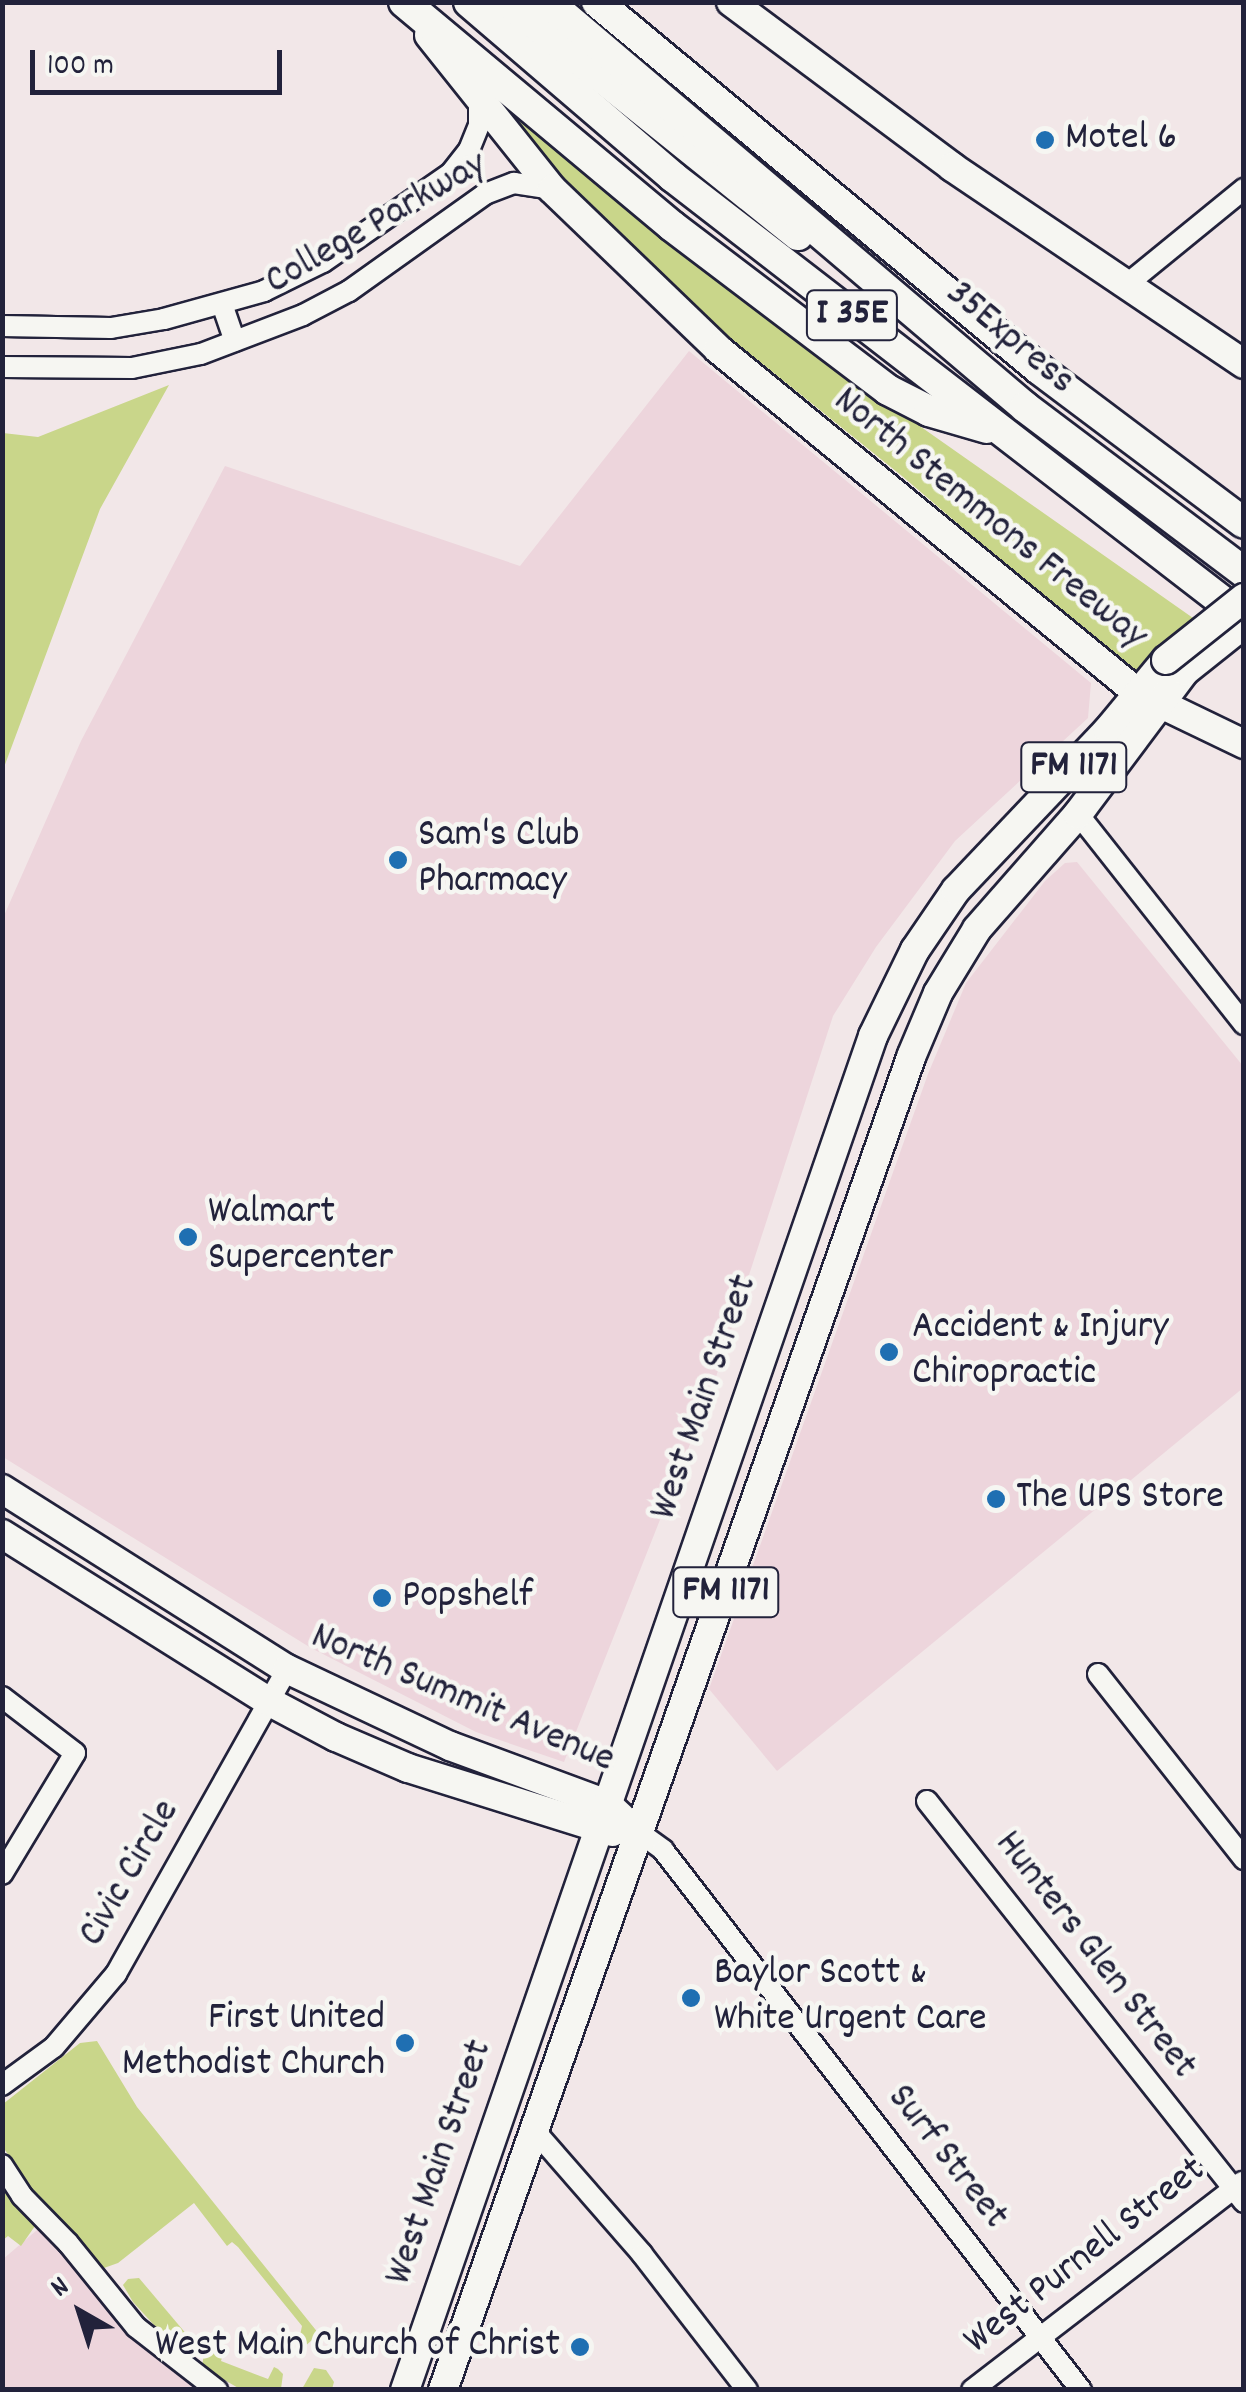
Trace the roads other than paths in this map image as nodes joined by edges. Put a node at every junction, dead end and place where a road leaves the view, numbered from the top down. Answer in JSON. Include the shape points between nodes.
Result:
{"nodes":[{"id":1,"x":403,"y":2,"type":"edge"},
{"id":2,"x":468,"y":2,"type":"edge"},
{"id":3,"x":508,"y":2,"type":"edge"},
{"id":4,"x":548,"y":2,"type":"edge"},
{"id":5,"x":597,"y":2,"type":"edge"},
{"id":6,"x":732,"y":2,"type":"edge"},
{"id":7,"x":478,"y":93,"type":"junction"},
{"id":8,"x":552,"y":189,"type":"junction"},
{"id":9,"x":1244,"y":189,"type":"edge"},
{"id":10,"x":1124,"y":286,"type":"junction"},
{"id":11,"x":886,"y":287,"type":"junction"},
{"id":12,"x":222,"y":304,"type":"junction"},
{"id":13,"x":2,"y":326,"type":"edge"},
{"id":14,"x":235,"y":341,"type":"junction"},
{"id":15,"x":1244,"y":364,"type":"edge"},
{"id":16,"x":2,"y":367,"type":"edge"},
{"id":17,"x":1001,"y":432,"type":"junction"},
{"id":18,"x":1244,"y":523,"type":"edge"},
{"id":19,"x":1244,"y":572,"type":"edge"},
{"id":20,"x":1244,"y":598,"type":"edge"},
{"id":21,"x":1244,"y":621,"type":"edge"},
{"id":22,"x":1096,"y":660,"type":"junction"},
{"id":23,"x":1176,"y":666,"type":"junction"},
{"id":24,"x":1148,"y":699,"type":"junction"},
{"id":25,"x":1108,"y":730,"type":"junction"},
{"id":26,"x":1244,"y":744,"type":"edge"},
{"id":27,"x":1078,"y":814,"type":"junction"},
{"id":28,"x":1244,"y":1024,"type":"edge"},
{"id":29,"x":842,"y":1122,"type":"junction"},
{"id":30,"x":884,"y":1136,"type":"junction"},
{"id":31,"x":2,"y":1489,"type":"edge"},
{"id":32,"x":2,"y":1534,"type":"edge"},
{"id":33,"x":287,"y":1669,"type":"junction"},
{"id":34,"x":1098,"y":1674,"type":"dead end"},
{"id":35,"x":2,"y":1697,"type":"edge"},
{"id":36,"x":268,"y":1701,"type":"junction"},
{"id":37,"x":927,"y":1801,"type":"dead end"},
{"id":38,"x":603,"y":1818,"type":"junction"},
{"id":39,"x":640,"y":1833,"type":"junction"},
{"id":40,"x":1244,"y":1860,"type":"edge"},
{"id":41,"x":2,"y":1874,"type":"edge"},
{"id":42,"x":2,"y":2086,"type":"edge"},
{"id":43,"x":534,"y":2130,"type":"junction"},
{"id":44,"x":2,"y":2165,"type":"edge"},
{"id":45,"x":1240,"y":2190,"type":"edge"},
{"id":46,"x":1040,"y":2336,"type":"junction"},
{"id":47,"x":217,"y":2390,"type":"edge"},
{"id":48,"x":406,"y":2390,"type":"edge"},
{"id":49,"x":443,"y":2390,"type":"edge"},
{"id":50,"x":747,"y":2390,"type":"edge"},
{"id":51,"x":972,"y":2390,"type":"edge"},
{"id":52,"x":1081,"y":2390,"type":"edge"}],
"edges":[{"from":1,"to":7,"type":"main road","name":"North Stemmons Freeway"},
{"from":1,"to":17,"type":"highway","via":[[672,226],[888,390],[929,411]]},
{"from":2,"to":17,"type":"highway","name":"North Stemmons Freeway","number":"I 35E","via":[[673,176]]},
{"from":3,"to":11,"type":"highway","via":[[790,230]]},
{"from":4,"to":11,"type":"highway","name":"35Express"},
{"from":5,"to":18,"type":"highway","number":"I 35E","via":[[1039,369]]},
{"from":6,"to":10,"type":"main road"},
{"from":7,"to":8,"type":"main road","name":"North Stemmons Freeway"},
{"from":7,"to":12,"type":"street","name":"College Parkway","via":[[479,126],[451,172],[323,262]]},
{"from":8,"to":14,"type":"street","name":"College Parkway","via":[[514,183],[485,194],[349,291]]},
{"from":8,"to":22,"type":"main road","name":"North Stemmons Freeway","via":[[718,350]]},
{"from":9,"to":10,"type":"street"},
{"from":10,"to":15,"type":"main road"},
{"from":11,"to":19,"type":"highway","name":"35Express","via":[[1025,407]]},
{"from":12,"to":13,"type":"street","name":"College Parkway","via":[[110,328]]},
{"from":12,"to":14,"type":"street"},
{"from":14,"to":16,"type":"street","name":"College Parkway","via":[[132,368]]},
{"from":17,"to":21,"type":"highway","name":"North Stemmons Freeway","number":"I 35E"},
{"from":20,"to":23,"type":"main road","name":"West Main Street","number":"FM 1171","bridge":true},
{"from":21,"to":23,"type":"main road","name":"West Main Street","number":"FM 1171"},
{"from":22,"to":24,"type":"main road","name":"North Stemmons Freeway"},
{"from":22,"to":25,"type":"main road","via":[[1117,700]]},
{"from":23,"to":24,"type":"main road","name":"West Main Street","number":"FM 1171"},
{"from":24,"to":25,"type":"main road","name":"West Main Street","number":"FM 1171"},
{"from":24,"to":26,"type":"main road","name":"North Stemmons Freeway"},
{"from":24,"to":27,"type":"main road","name":"West Main Street","number":"FM 1171"},
{"from":25,"to":29,"type":"main road","name":"West Main Street","number":"FM 1171","via":[[978,864],[923,936]]},
{"from":27,"to":28,"type":"street"},
{"from":27,"to":30,"type":"main road","name":"West Main Street","number":"FM 1171","via":[[977,929],[938,993]]},
{"from":29,"to":30,"type":"main road"},
{"from":29,"to":38,"type":"main road","name":"West Main Street","number":"FM 1171"},
{"from":30,"to":39,"type":"main road","name":"West Main Street","number":"FM 1171"},
{"from":31,"to":33,"type":"main road","name":"North Summit Avenue"},
{"from":32,"to":36,"type":"main road","name":"North Summit Avenue"},
{"from":33,"to":36,"type":"street","name":"Civic Circle"},
{"from":33,"to":38,"type":"main road","name":"North Summit Avenue"},
{"from":34,"to":40,"type":"street"},
{"from":35,"to":41,"type":"street","via":[[75,1753]]},
{"from":36,"to":38,"type":"main road","name":"North Summit Avenue","via":[[408,1768]]},
{"from":36,"to":42,"type":"street","name":"Civic Circle","via":[[116,1974],[54,2047]]},
{"from":37,"to":45,"type":"street","name":"Hunters Glen Street"},
{"from":38,"to":39,"type":"main road","name":"North Summit Avenue"},
{"from":38,"to":48,"type":"main road","name":"West Main Street","number":"FM 1171"},
{"from":39,"to":43,"type":"main road","name":"West Main Street","number":"FM 1171"},
{"from":39,"to":46,"type":"street","name":"Surf Street","via":[[663,1850]]},
{"from":43,"to":49,"type":"main road","name":"West Main Street","number":"FM 1171"},
{"from":43,"to":50,"type":"street"},
{"from":44,"to":47,"type":"street","via":[[136,2328]]},
{"from":45,"to":46,"type":"street","name":"West Purnell Street"},
{"from":46,"to":51,"type":"street","name":"West Purnell Street"},
{"from":46,"to":52,"type":"street","name":"Surf Street"}]}
